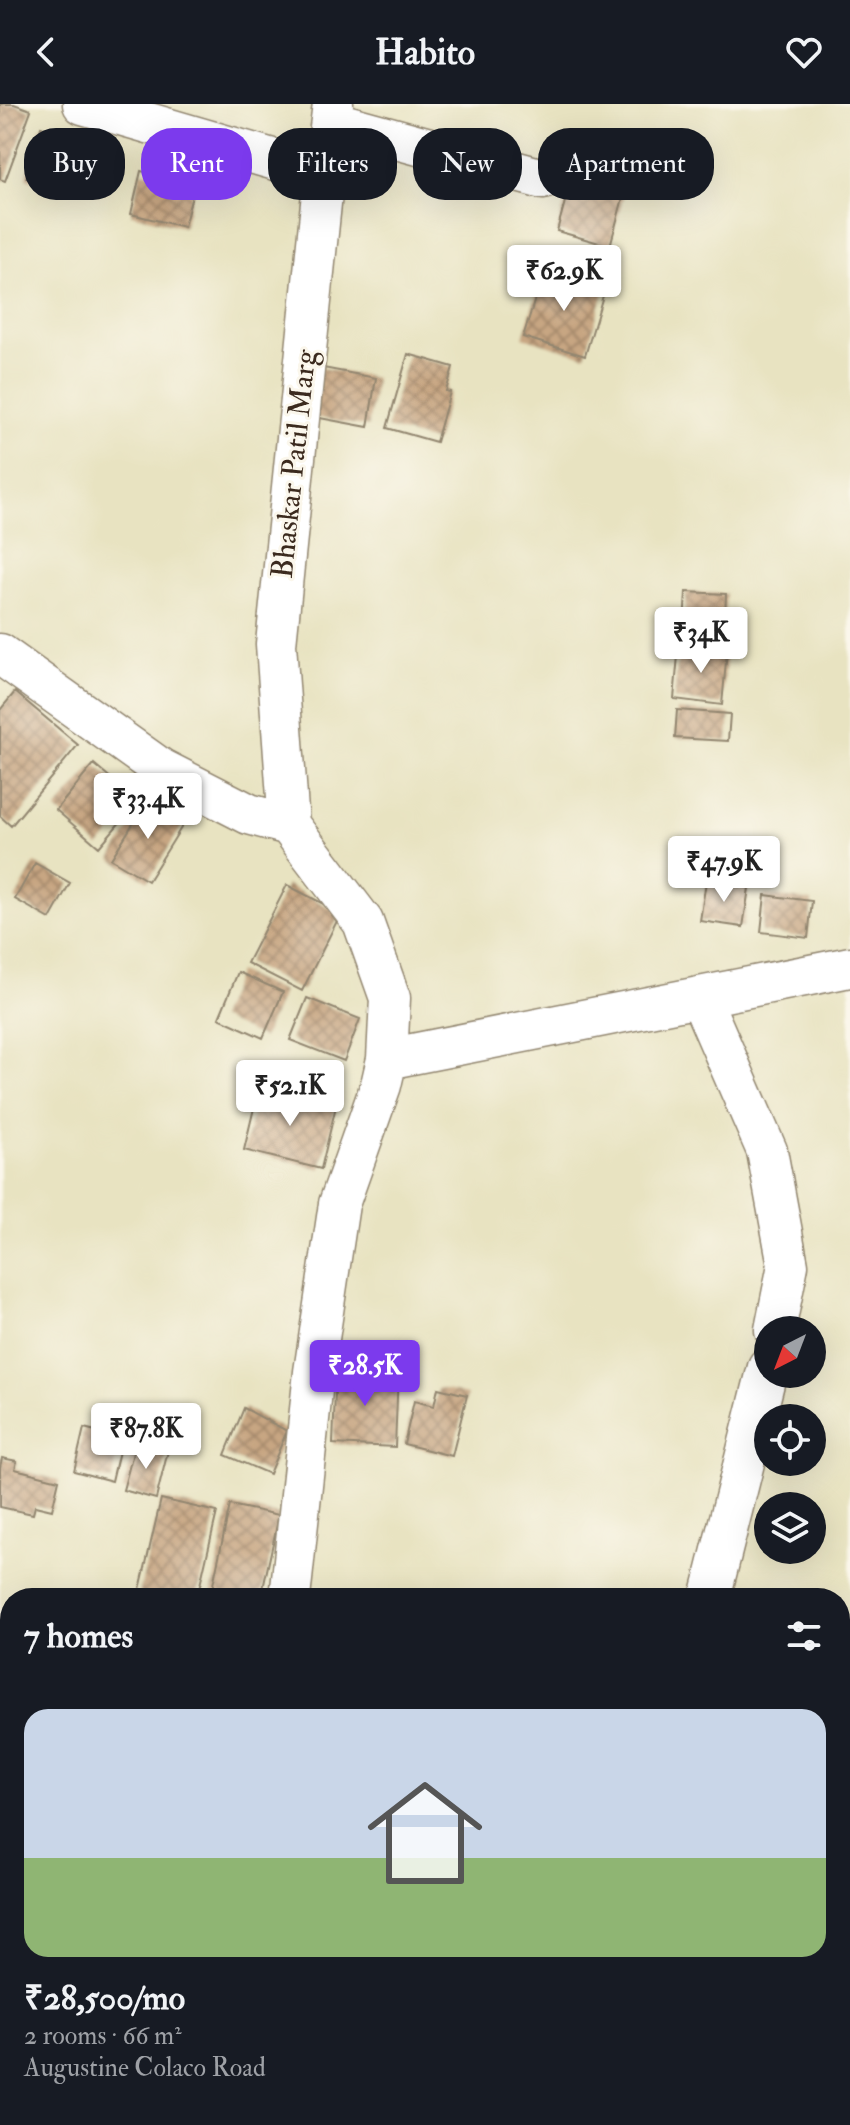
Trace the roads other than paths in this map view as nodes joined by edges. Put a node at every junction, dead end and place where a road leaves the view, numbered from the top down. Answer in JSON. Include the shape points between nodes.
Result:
{"nodes":[{"id":1,"x":83,"y":104,"type":"edge"},
{"id":2,"x":332,"y":113,"type":"edge"},
{"id":3,"x":268,"y":158,"type":"edge"},
{"id":4,"x":538,"y":177,"type":"edge"},
{"id":5,"x":321,"y":200,"type":"edge"},
{"id":6,"x":0,"y":654,"type":"edge"},
{"id":7,"x":289,"y":825,"type":"junction"},
{"id":8,"x":850,"y":967,"type":"edge"},
{"id":9,"x":700,"y":997,"type":"junction"},
{"id":10,"x":387,"y":1059,"type":"junction"},
{"id":11,"x":778,"y":1316,"type":"edge"},
{"id":12,"x":763,"y":1388,"type":"edge"},
{"id":13,"x":291,"y":1588,"type":"edge"},
{"id":14,"x":713,"y":1588,"type":"edge"}],
"edges":[{"from":1,"to":3,"type":"street"},
{"from":2,"to":4,"type":"street"},
{"from":5,"to":7,"type":"street","name":"Bhaskar Patil Marg","via":[[276,644]]},
{"from":6,"to":7,"type":"street","via":[[161,769],[249,814]]},
{"from":7,"to":10,"type":"street","via":[[363,922],[390,998]]},
{"from":8,"to":9,"type":"street"},
{"from":9,"to":10,"type":"street"},
{"from":9,"to":11,"type":"street","via":[[767,1151],[788,1265]]},
{"from":10,"to":13,"type":"street","via":[[339,1204]]},
{"from":12,"to":14,"type":"street"}]}
